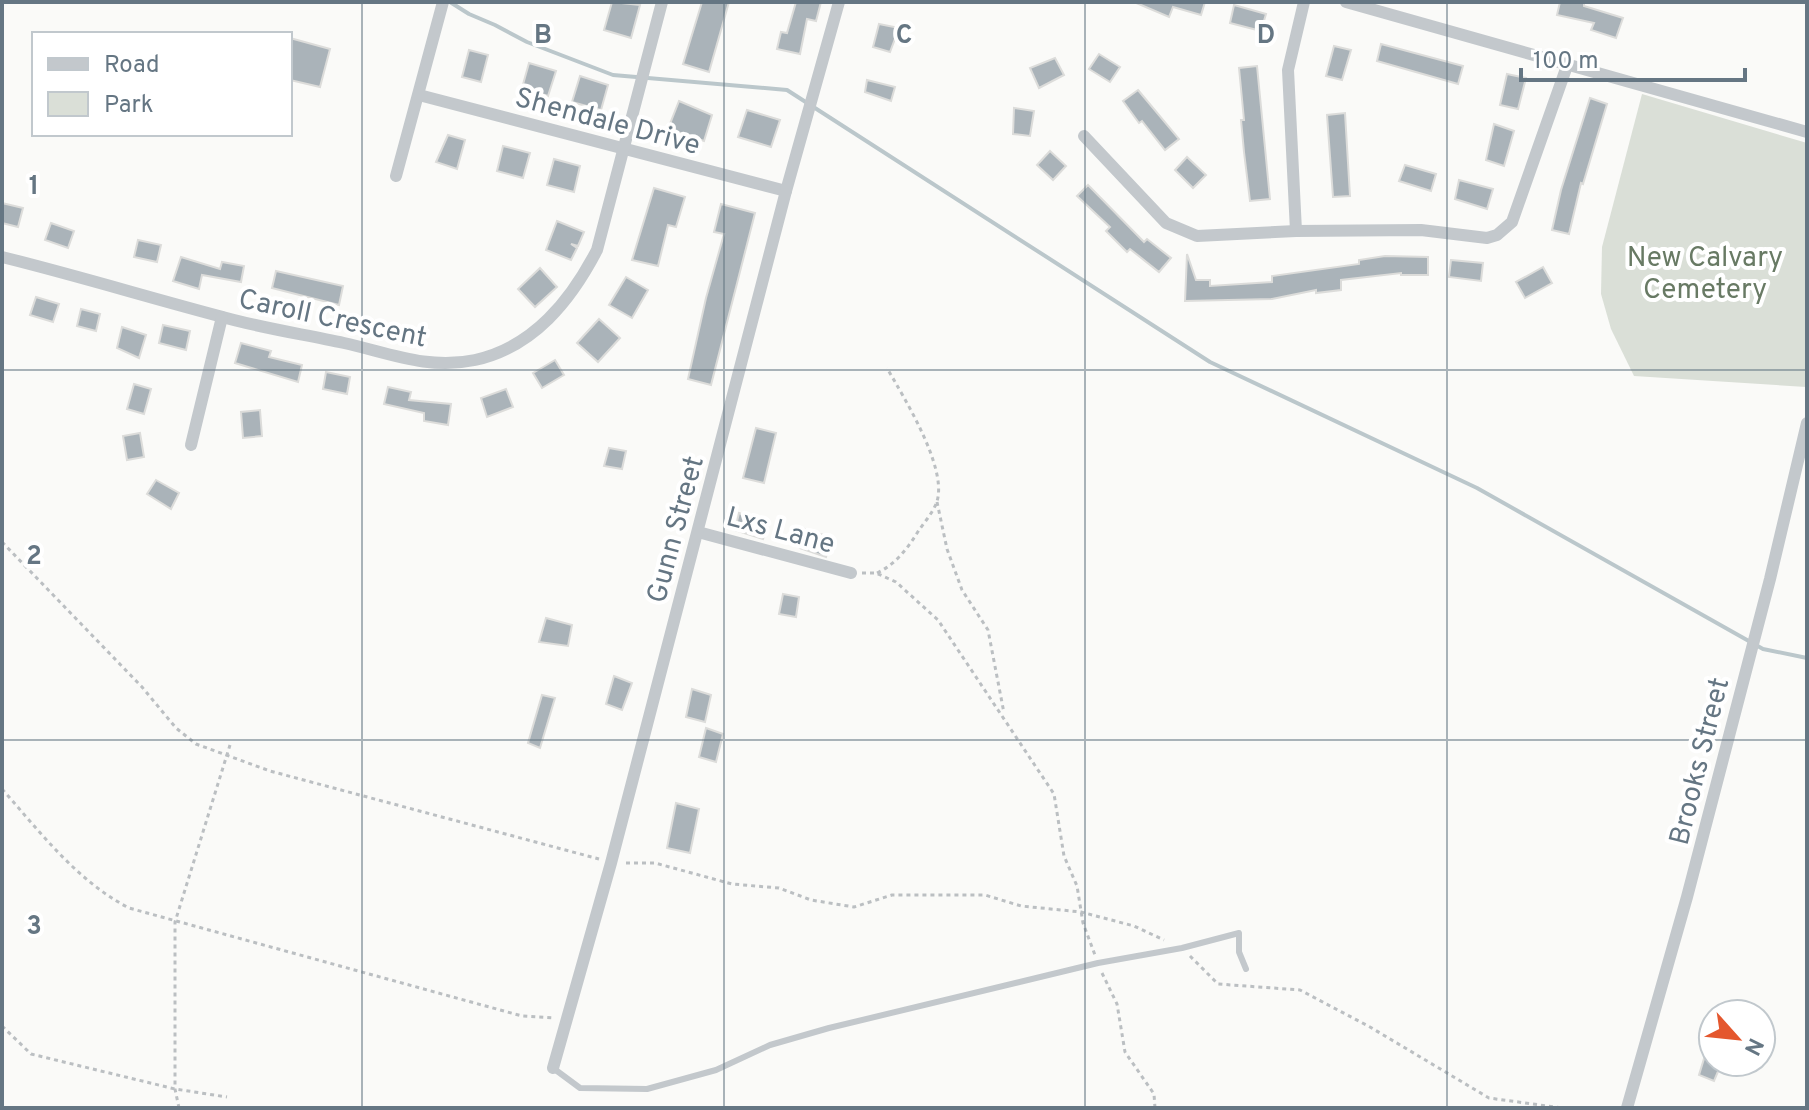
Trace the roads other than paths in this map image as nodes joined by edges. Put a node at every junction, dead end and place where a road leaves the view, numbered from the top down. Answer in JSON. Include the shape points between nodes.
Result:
{"nodes":[{"id":1,"x":443,"y":2,"type":"edge"},
{"id":2,"x":662,"y":2,"type":"edge"},
{"id":3,"x":839,"y":2,"type":"edge"},
{"id":4,"x":1304,"y":2,"type":"edge"},
{"id":5,"x":1346,"y":2,"type":"edge"},
{"id":6,"x":1568,"y":63,"type":"junction"},
{"id":7,"x":419,"y":95,"type":"junction"},
{"id":8,"x":1807,"y":132,"type":"edge"},
{"id":9,"x":1084,"y":136,"type":"dead end"},
{"id":10,"x":625,"y":151,"type":"junction"},
{"id":11,"x":396,"y":176,"type":"dead end"},
{"id":12,"x":786,"y":191,"type":"junction"},
{"id":13,"x":1296,"y":231,"type":"junction"},
{"id":14,"x":2,"y":257,"type":"edge"},
{"id":15,"x":222,"y":317,"type":"junction"},
{"id":16,"x":1807,"y":423,"type":"edge"},
{"id":17,"x":191,"y":445,"type":"dead end"},
{"id":18,"x":698,"y":532,"type":"junction"},
{"id":19,"x":851,"y":573,"type":"road end"},
{"id":20,"x":1246,"y":969,"type":"dead end"},
{"id":21,"x":553,"y":1068,"type":"joint"},
{"id":22,"x":1627,"y":1108,"type":"edge"}],
"edges":[{"from":1,"to":7,"type":"street"},
{"from":2,"to":10,"type":"street","name":"Caroll Crescent"},
{"from":3,"to":12,"type":"street","name":"Gunn Street"},
{"from":4,"to":13,"type":"street","via":[[1288,70]]},
{"from":5,"to":6,"type":"street"},
{"from":6,"to":8,"type":"street"},
{"from":6,"to":13,"type":"street","via":[[1512,222],[1497,235]]},
{"from":7,"to":10,"type":"street","name":"Shendale Drive"},
{"from":7,"to":11,"type":"street"},
{"from":9,"to":13,"type":"street","via":[[1166,223],[1182,231],[1217,237]]},
{"from":10,"to":12,"type":"street","name":"Shendale Drive"},
{"from":10,"to":15,"type":"street","name":"Caroll Crescent","via":[[602,235],[582,280],[550,319],[497,354],[453,364],[411,362]]},
{"from":12,"to":18,"type":"street","name":"Gunn Street"},
{"from":14,"to":15,"type":"street","name":"Caroll Crescent"},
{"from":15,"to":17,"type":"street"},
{"from":16,"to":22,"type":"street","name":"Brooks Street","via":[[1691,884]]},
{"from":18,"to":19,"type":"street","name":"Lxs Lane"},
{"from":18,"to":21,"type":"street","name":"Gunn Street"},
{"from":20,"to":21,"type":"lane","via":[[1239,933],[829,1028],[647,1089],[580,1088]]}]}
